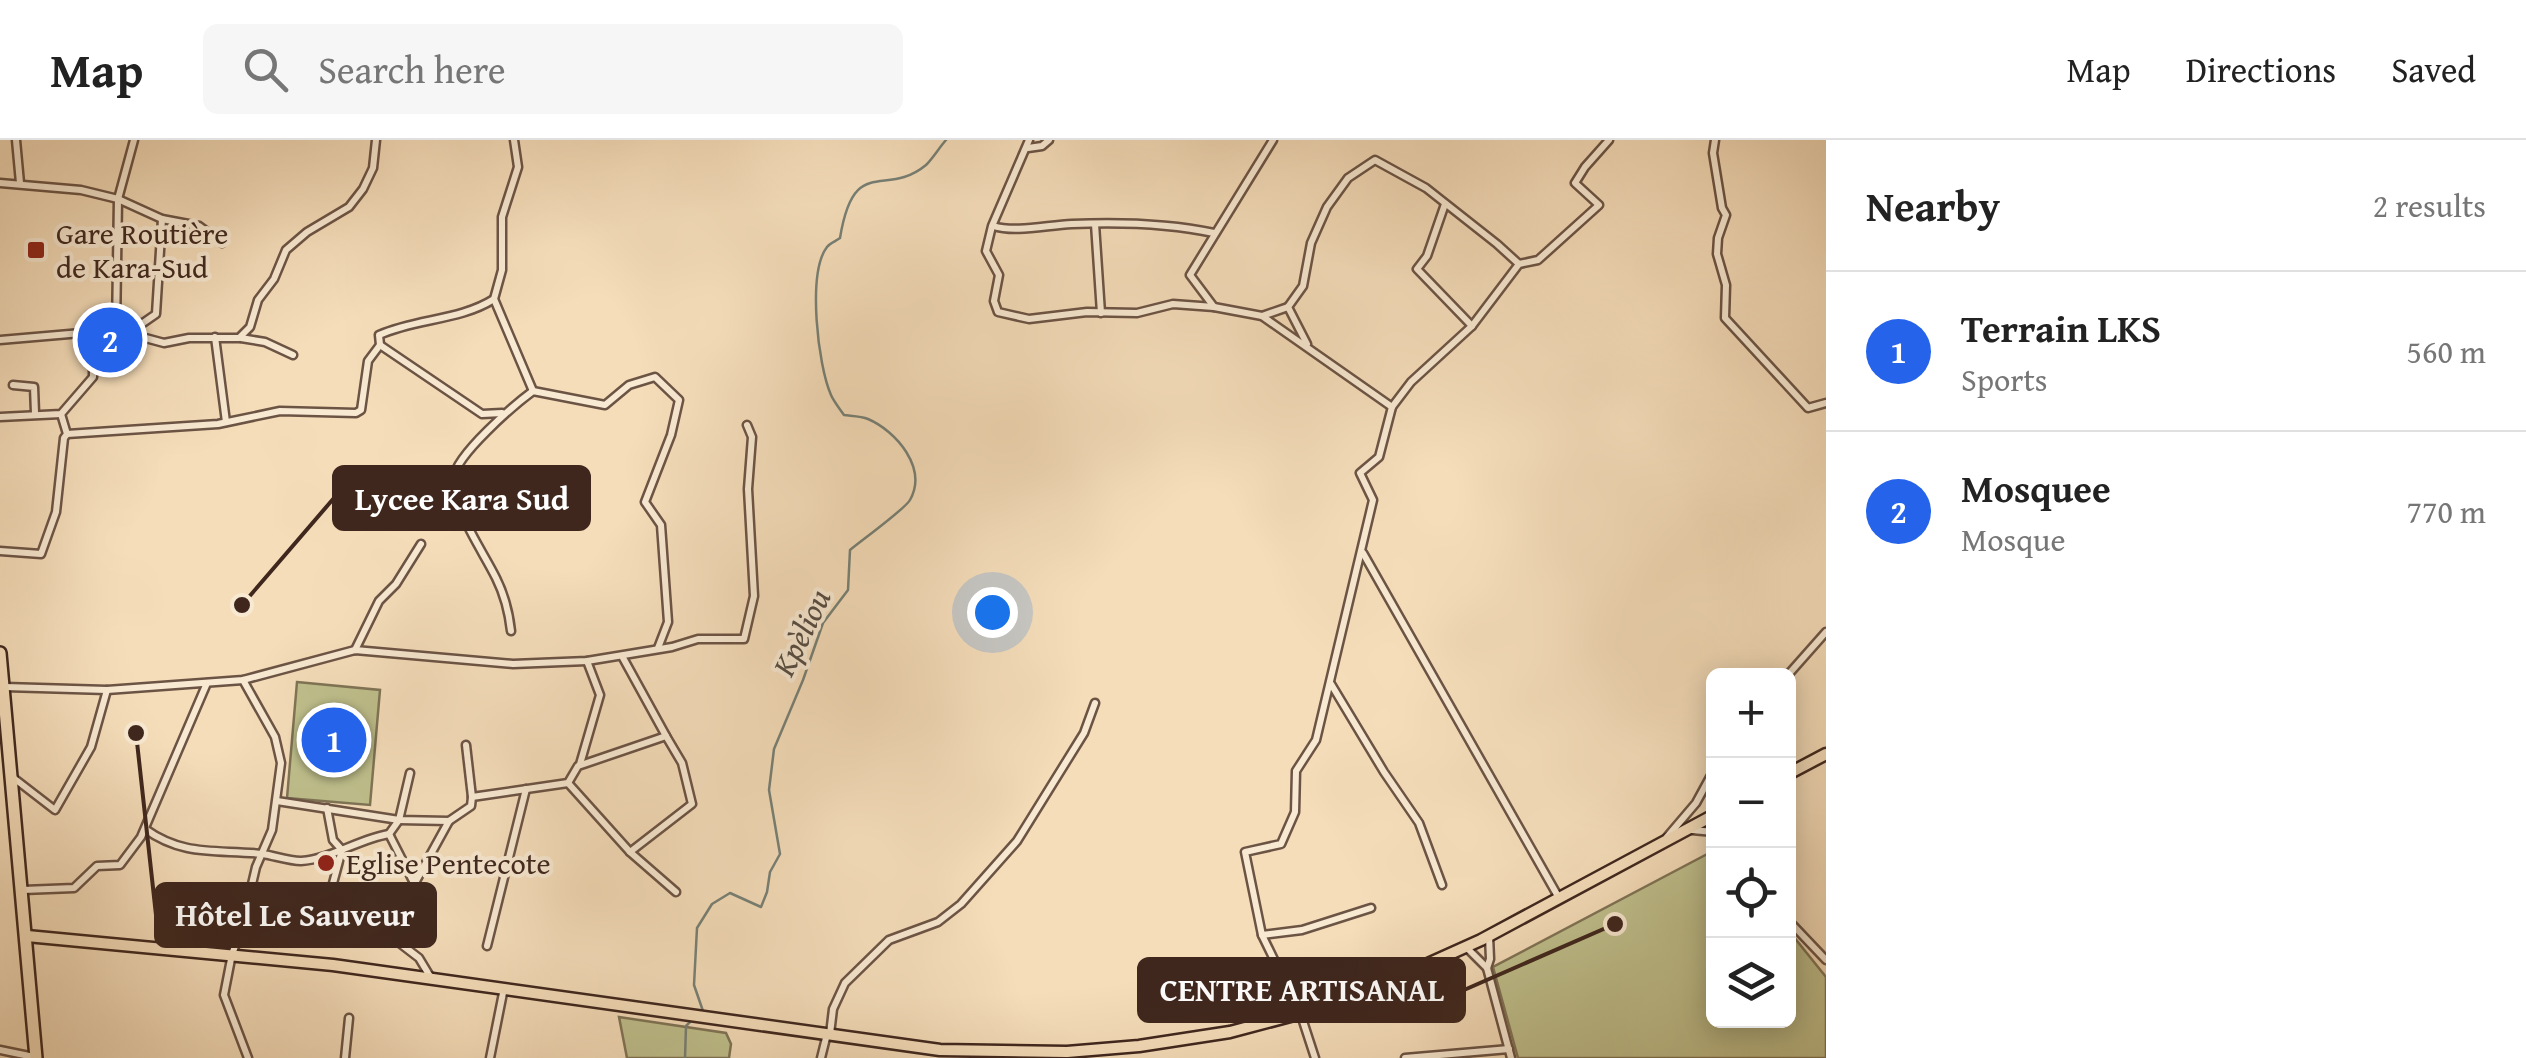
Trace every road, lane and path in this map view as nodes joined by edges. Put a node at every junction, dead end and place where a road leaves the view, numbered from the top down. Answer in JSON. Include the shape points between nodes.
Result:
{"nodes":[{"id":1,"x":16,"y":140,"type":"edge"},
{"id":2,"x":134,"y":140,"type":"edge"},
{"id":3,"x":376,"y":140,"type":"edge"},
{"id":4,"x":514,"y":140,"type":"edge"},
{"id":5,"x":1049,"y":140,"type":"edge"},
{"id":6,"x":1608,"y":140,"type":"edge"},
{"id":7,"x":1715,"y":140,"type":"edge"},
{"id":8,"x":1268,"y":142,"type":"edge"},
{"id":9,"x":1029,"y":144,"type":"edge"},
{"id":10,"x":0,"y":183,"type":"edge"},
{"id":11,"x":20,"y":184,"type":"junction"},
{"id":12,"x":118,"y":199,"type":"junction"},
{"id":13,"x":1445,"y":204,"type":"junction"},
{"id":14,"x":162,"y":218,"type":"junction"},
{"id":15,"x":1095,"y":224,"type":"junction"},
{"id":16,"x":992,"y":226,"type":"junction"},
{"id":17,"x":1214,"y":233,"type":"junction"},
{"id":18,"x":222,"y":243,"type":"dead end"},
{"id":19,"x":1519,"y":264,"type":"junction"},
{"id":20,"x":494,"y":299,"type":"junction"},
{"id":21,"x":1214,"y":307,"type":"junction"},
{"id":22,"x":1288,"y":307,"type":"junction"},
{"id":23,"x":1101,"y":313,"type":"junction"},
{"id":24,"x":1262,"y":316,"type":"junction"},
{"id":25,"x":1472,"y":326,"type":"junction"},
{"id":26,"x":116,"y":327,"type":"junction"},
{"id":27,"x":93,"y":330,"type":"junction"},
{"id":28,"x":215,"y":338,"type":"junction"},
{"id":29,"x":239,"y":338,"type":"junction"},
{"id":30,"x":0,"y":340,"type":"edge"},
{"id":31,"x":380,"y":345,"type":"junction"},
{"id":32,"x":1308,"y":346,"type":"junction"},
{"id":33,"x":292,"y":355,"type":"dead end"},
{"id":34,"x":13,"y":385,"type":"dead end"},
{"id":35,"x":533,"y":391,"type":"junction"},
{"id":36,"x":1826,"y":403,"type":"edge"},
{"id":37,"x":1392,"y":406,"type":"junction"},
{"id":38,"x":35,"y":413,"type":"junction"},
{"id":39,"x":502,"y":413,"type":"junction"},
{"id":40,"x":60,"y":414,"type":"junction"},
{"id":41,"x":0,"y":417,"type":"edge"},
{"id":42,"x":226,"y":422,"type":"junction"},
{"id":43,"x":747,"y":425,"type":"dead end"},
{"id":44,"x":67,"y":434,"type":"junction"},
{"id":45,"x":421,"y":544,"type":"dead end"},
{"id":46,"x":0,"y":552,"type":"edge"},
{"id":47,"x":1362,"y":552,"type":"junction"},
{"id":48,"x":511,"y":631,"type":"dead end"},
{"id":49,"x":1826,"y":632,"type":"edge"},
{"id":50,"x":355,"y":650,"type":"junction"},
{"id":51,"x":658,"y":650,"type":"junction"},
{"id":52,"x":0,"y":654,"type":"edge"},
{"id":53,"x":622,"y":656,"type":"junction"},
{"id":54,"x":587,"y":661,"type":"junction"},
{"id":55,"x":1794,"y":668,"type":"edge"},
{"id":56,"x":244,"y":680,"type":"junction"},
{"id":57,"x":207,"y":683,"type":"junction"},
{"id":58,"x":1330,"y":683,"type":"junction"},
{"id":59,"x":3,"y":686,"type":"junction"},
{"id":60,"x":107,"y":690,"type":"junction"},
{"id":61,"x":1095,"y":703,"type":"dead end"},
{"id":62,"x":3,"y":720,"type":"edge"},
{"id":63,"x":666,"y":736,"type":"junction"},
{"id":64,"x":466,"y":744,"type":"dead end"},
{"id":65,"x":1826,"y":754,"type":"edge"},
{"id":66,"x":580,"y":765,"type":"junction"},
{"id":67,"x":1796,"y":770,"type":"edge"},
{"id":68,"x":410,"y":773,"type":"dead end"},
{"id":69,"x":10,"y":776,"type":"junction"},
{"id":70,"x":568,"y":782,"type":"junction"},
{"id":71,"x":1706,"y":785,"type":"edge"},
{"id":72,"x":526,"y":789,"type":"junction"},
{"id":73,"x":472,"y":797,"type":"junction"},
{"id":74,"x":276,"y":802,"type":"junction"},
{"id":75,"x":327,"y":808,"type":"junction"},
{"id":76,"x":1706,"y":819,"type":"edge"},
{"id":77,"x":399,"y":820,"type":"junction"},
{"id":78,"x":448,"y":822,"type":"junction"},
{"id":79,"x":144,"y":828,"type":"junction"},
{"id":80,"x":1686,"y":830,"type":"junction"},
{"id":81,"x":1706,"y":831,"type":"edge"},
{"id":82,"x":389,"y":834,"type":"junction"},
{"id":83,"x":1663,"y":841,"type":"junction"},
{"id":84,"x":342,"y":850,"type":"junction"},
{"id":85,"x":630,"y":852,"type":"junction"},
{"id":86,"x":263,"y":854,"type":"junction"},
{"id":87,"x":414,"y":882,"type":"junction"},
{"id":88,"x":1442,"y":885,"type":"dead end"},
{"id":89,"x":23,"y":890,"type":"junction"},
{"id":90,"x":676,"y":892,"type":"dead end"},
{"id":91,"x":1560,"y":898,"type":"junction"},
{"id":92,"x":1370,"y":908,"type":"dead end"},
{"id":93,"x":326,"y":909,"type":"dead end"},
{"id":94,"x":1796,"y":928,"type":"edge"},
{"id":95,"x":1262,"y":935,"type":"junction"},
{"id":96,"x":27,"y":936,"type":"junction"},
{"id":97,"x":1489,"y":936,"type":"junction"},
{"id":98,"x":487,"y":946,"type":"dead end"},
{"id":99,"x":1466,"y":947,"type":"junction"},
{"id":100,"x":232,"y":954,"type":"junction"},
{"id":101,"x":1826,"y":960,"type":"edge"},
{"id":102,"x":1487,"y":968,"type":"junction"},
{"id":103,"x":432,"y":979,"type":"junction"},
{"id":104,"x":504,"y":988,"type":"junction"},
{"id":105,"x":1300,"y":1015,"type":"junction"},
{"id":106,"x":349,"y":1018,"type":"dead end"},
{"id":107,"x":828,"y":1035,"type":"junction"},
{"id":108,"x":1509,"y":1049,"type":"junction"},
{"id":109,"x":0,"y":1050,"type":"edge"},
{"id":110,"x":1112,"y":1053,"type":"edge"},
{"id":111,"x":36,"y":1058,"type":"edge"},
{"id":112,"x":248,"y":1058,"type":"edge"},
{"id":113,"x":345,"y":1058,"type":"edge"},
{"id":114,"x":490,"y":1058,"type":"edge"},
{"id":115,"x":821,"y":1058,"type":"edge"},
{"id":116,"x":1315,"y":1058,"type":"edge"},
{"id":117,"x":1404,"y":1058,"type":"edge"},
{"id":118,"x":1511,"y":1058,"type":"edge"}],
"edges":[{"from":1,"to":11,"type":"street"},
{"from":2,"to":12,"type":"street"},
{"from":3,"to":29,"type":"street","via":[[363,190],[286,250]]},
{"from":4,"to":20,"type":"street","via":[[518,167],[502,218],[502,270]]},
{"from":5,"to":9,"type":"street"},
{"from":6,"to":19,"type":"street","via":[[1575,184],[1599,205],[1538,260]]},
{"from":7,"to":36,"type":"street","via":[[1726,215],[1717,254],[1726,284],[1725,318],[1808,408]]},
{"from":8,"to":17,"type":"street"},
{"from":9,"to":16,"type":"street"},
{"from":10,"to":11,"type":"street"},
{"from":11,"to":12,"type":"street"},
{"from":12,"to":14,"type":"street"},
{"from":12,"to":26,"type":"street"},
{"from":13,"to":19,"type":"street"},
{"from":13,"to":22,"type":"street","via":[[1374,160],[1348,178],[1327,208],[1303,286]]},
{"from":13,"to":25,"type":"street","via":[[1417,269]]},
{"from":14,"to":18,"type":"street","via":[[199,226]]},
{"from":14,"to":26,"type":"street","via":[[156,314]]},
{"from":15,"to":16,"type":"street"},
{"from":15,"to":17,"type":"street"},
{"from":15,"to":23,"type":"street"},
{"from":16,"to":23,"type":"street","via":[[986,251],[999,275],[998,312],[1029,320]]},
{"from":17,"to":21,"type":"street","via":[[1190,274]]},
{"from":19,"to":25,"type":"street"},
{"from":20,"to":31,"type":"street","via":[[474,312],[402,324],[379,335]]},
{"from":20,"to":35,"type":"street"},
{"from":21,"to":23,"type":"street","via":[[1172,304]]},
{"from":21,"to":24,"type":"street"},
{"from":22,"to":24,"type":"street"},
{"from":22,"to":32,"type":"street"},
{"from":24,"to":32,"type":"street"},
{"from":25,"to":37,"type":"street"},
{"from":26,"to":27,"type":"street"},
{"from":26,"to":28,"type":"street","via":[[164,343]]},
{"from":27,"to":30,"type":"street"},
{"from":27,"to":40,"type":"street","via":[[94,378]]},
{"from":28,"to":29,"type":"street"},
{"from":28,"to":42,"type":"street"},
{"from":29,"to":33,"type":"street"},
{"from":31,"to":39,"type":"street","via":[[482,414]]},
{"from":31,"to":42,"type":"street","via":[[368,361],[359,412],[280,411]]},
{"from":32,"to":37,"type":"street"},
{"from":34,"to":38,"type":"street","via":[[34,387]]},
{"from":35,"to":39,"type":"street"},
{"from":35,"to":51,"type":"street","via":[[606,405],[630,385],[655,377],[678,400],[645,502],[661,526],[668,622]]},
{"from":37,"to":47,"type":"street","via":[[1379,458],[1360,473],[1372,500]]},
{"from":38,"to":40,"type":"street"},
{"from":38,"to":41,"type":"street"},
{"from":39,"to":48,"type":"street","via":[[454,477],[455,495],[499,582]]},
{"from":40,"to":44,"type":"street"},
{"from":42,"to":44,"type":"street"},
{"from":43,"to":51,"type":"street","via":[[754,596],[744,639],[698,639]]},
{"from":44,"to":46,"type":"street","via":[[56,512],[41,554]]},
{"from":45,"to":50,"type":"street","via":[[379,601]]},
{"from":47,"to":58,"type":"street"},
{"from":47,"to":91,"type":"street"},
{"from":49,"to":55,"type":"street"},
{"from":50,"to":54,"type":"street","via":[[513,664]]},
{"from":50,"to":56,"type":"street"},
{"from":51,"to":53,"type":"street"},
{"from":52,"to":59,"type":"highway"},
{"from":53,"to":54,"type":"street"},
{"from":53,"to":63,"type":"street"},
{"from":54,"to":66,"type":"street","via":[[600,695]]},
{"from":56,"to":57,"type":"street"},
{"from":56,"to":74,"type":"street","via":[[275,737],[281,763]]},
{"from":57,"to":60,"type":"street"},
{"from":57,"to":79,"type":"street"},
{"from":58,"to":88,"type":"street","via":[[1419,823]]},
{"from":58,"to":95,"type":"street","via":[[1316,740],[1296,771],[1298,798],[1288,830],[1281,844],[1246,852]]},
{"from":59,"to":60,"type":"street"},
{"from":59,"to":62,"type":"highway"},
{"from":60,"to":69,"type":"street","via":[[91,747],[56,810]]},
{"from":61,"to":107,"type":"street","via":[[1084,733],[997,866],[938,922],[889,940],[845,983]]},
{"from":62,"to":69,"type":"highway"},
{"from":63,"to":66,"type":"street"},
{"from":63,"to":85,"type":"street","via":[[682,763],[692,804]]},
{"from":64,"to":73,"type":"street"},
{"from":65,"to":67,"type":"main road"},
{"from":66,"to":70,"type":"street"},
{"from":68,"to":77,"type":"street"},
{"from":69,"to":89,"type":"highway"},
{"from":70,"to":72,"type":"street"},
{"from":70,"to":85,"type":"street"},
{"from":71,"to":83,"type":"street"},
{"from":72,"to":73,"type":"street"},
{"from":72,"to":98,"type":"street"},
{"from":73,"to":78,"type":"street","via":[[471,806]]},
{"from":74,"to":75,"type":"street"},
{"from":74,"to":86,"type":"street"},
{"from":75,"to":77,"type":"street"},
{"from":75,"to":84,"type":"street","via":[[333,840]]},
{"from":76,"to":80,"type":"main road"},
{"from":77,"to":78,"type":"street"},
{"from":77,"to":82,"type":"street"},
{"from":78,"to":87,"type":"street"},
{"from":79,"to":86,"type":"street","via":[[166,844],[194,851]]},
{"from":79,"to":89,"type":"street","via":[[120,866],[96,866],[74,888]]},
{"from":80,"to":81,"type":"street"},
{"from":80,"to":83,"type":"main road"},
{"from":82,"to":84,"type":"street"},
{"from":82,"to":87,"type":"street"},
{"from":83,"to":91,"type":"main road"},
{"from":84,"to":86,"type":"street","via":[[301,861]]},
{"from":84,"to":93,"type":"street"},
{"from":85,"to":90,"type":"street"},
{"from":86,"to":100,"type":"street"},
{"from":87,"to":103,"type":"street","via":[[390,934]]},
{"from":89,"to":96,"type":"highway"},
{"from":91,"to":97,"type":"main road"},
{"from":92,"to":95,"type":"street"},
{"from":94,"to":101,"type":"street"},
{"from":95,"to":105,"type":"street"},
{"from":96,"to":100,"type":"main road"},
{"from":96,"to":111,"type":"highway"},
{"from":97,"to":99,"type":"main road"},
{"from":97,"to":102,"type":"street"},
{"from":99,"to":102,"type":"street"},
{"from":99,"to":105,"type":"main road"},
{"from":100,"to":103,"type":"main road"},
{"from":100,"to":112,"type":"street","via":[[224,996]]},
{"from":102,"to":108,"type":"street"},
{"from":103,"to":104,"type":"main road"},
{"from":104,"to":107,"type":"main road"},
{"from":104,"to":114,"type":"street"},
{"from":105,"to":110,"type":"main road"},
{"from":105,"to":116,"type":"street"},
{"from":106,"to":113,"type":"street"},
{"from":107,"to":110,"type":"main road","via":[[940,1050]]},
{"from":107,"to":115,"type":"street"},
{"from":108,"to":117,"type":"street"},
{"from":108,"to":118,"type":"street"},
{"from":109,"to":111,"type":"street"}]}
